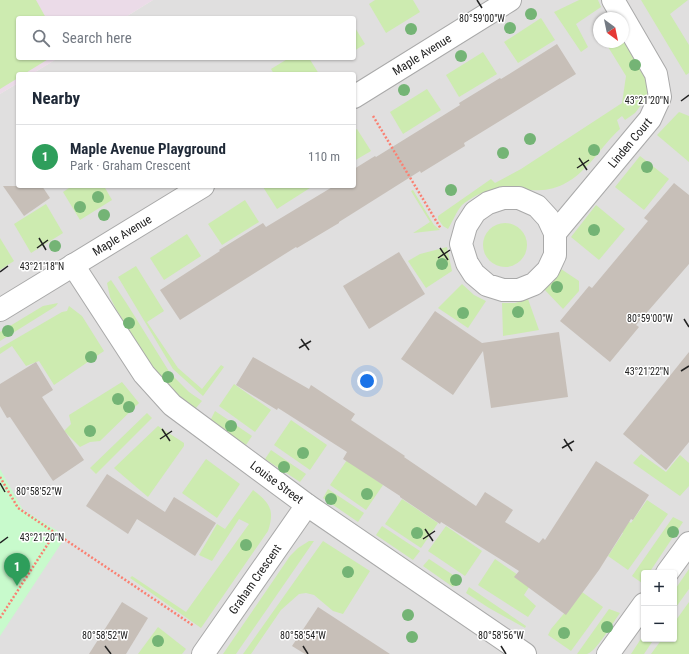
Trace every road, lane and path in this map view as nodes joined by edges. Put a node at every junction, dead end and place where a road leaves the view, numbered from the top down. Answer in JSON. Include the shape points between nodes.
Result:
{"nodes":[{"id":1,"x":510,"y":0,"type":"edge"},
{"id":2,"x":613,"y":0,"type":"edge"},
{"id":3,"x":356,"y":96,"type":"edge"},
{"id":4,"x":373,"y":116,"type":"dead end"},
{"id":5,"x":200,"y":188,"type":"edge"},
{"id":6,"x":555,"y":233,"type":"junction"},
{"id":7,"x":461,"y":244,"type":"junction"},
{"id":8,"x":73,"y":265,"type":"junction"},
{"id":9,"x":0,"y":310,"type":"edge"},
{"id":10,"x":0,"y":477,"type":"edge"},
{"id":11,"x":307,"y":505,"type":"junction"},
{"id":12,"x":54,"y":533,"type":"junction"},
{"id":13,"x":689,"y":543,"type":"edge"},
{"id":14,"x":669,"y":570,"type":"edge"},
{"id":15,"x":643,"y":606,"type":"edge"},
{"id":16,"x":0,"y":618,"type":"edge"},
{"id":17,"x":208,"y":646,"type":"edge"},
{"id":18,"x":525,"y":654,"type":"edge"},
{"id":19,"x":608,"y":654,"type":"edge"}],
"edges":[{"from":1,"to":3,"type":"street","name":"Maple Avenue"},
{"from":2,"to":6,"type":"street","name":"Linden Court","via":[[656,74],[660,97],[650,119]]},
{"from":4,"to":7,"type":"path","via":[[442,230]]},
{"from":5,"to":8,"type":"street","name":"Maple Avenue"},
{"from":6,"to":7,"type":"street","via":[[548,218],[537,206],[519,198],[503,198],[488,203],[475,212],[466,226]]},
{"from":6,"to":7,"type":"street","via":[[555,255],[548,270],[534,284],[519,290],[503,290],[487,285],[474,274],[467,263]]},
{"from":8,"to":9,"type":"street","name":"Maple Avenue"},
{"from":8,"to":11,"type":"street","name":"Louise Street","via":[[144,374],[172,405]]},
{"from":10,"to":12,"type":"path","via":[[18,508]]},
{"from":11,"to":17,"type":"street","name":"Graham Crescent"},
{"from":11,"to":18,"type":"street","name":"Louise Street"},
{"from":12,"to":16,"type":"path"},
{"from":12,"to":17,"type":"path"},
{"from":13,"to":14,"type":"street"},
{"from":15,"to":19,"type":"street"}]}
